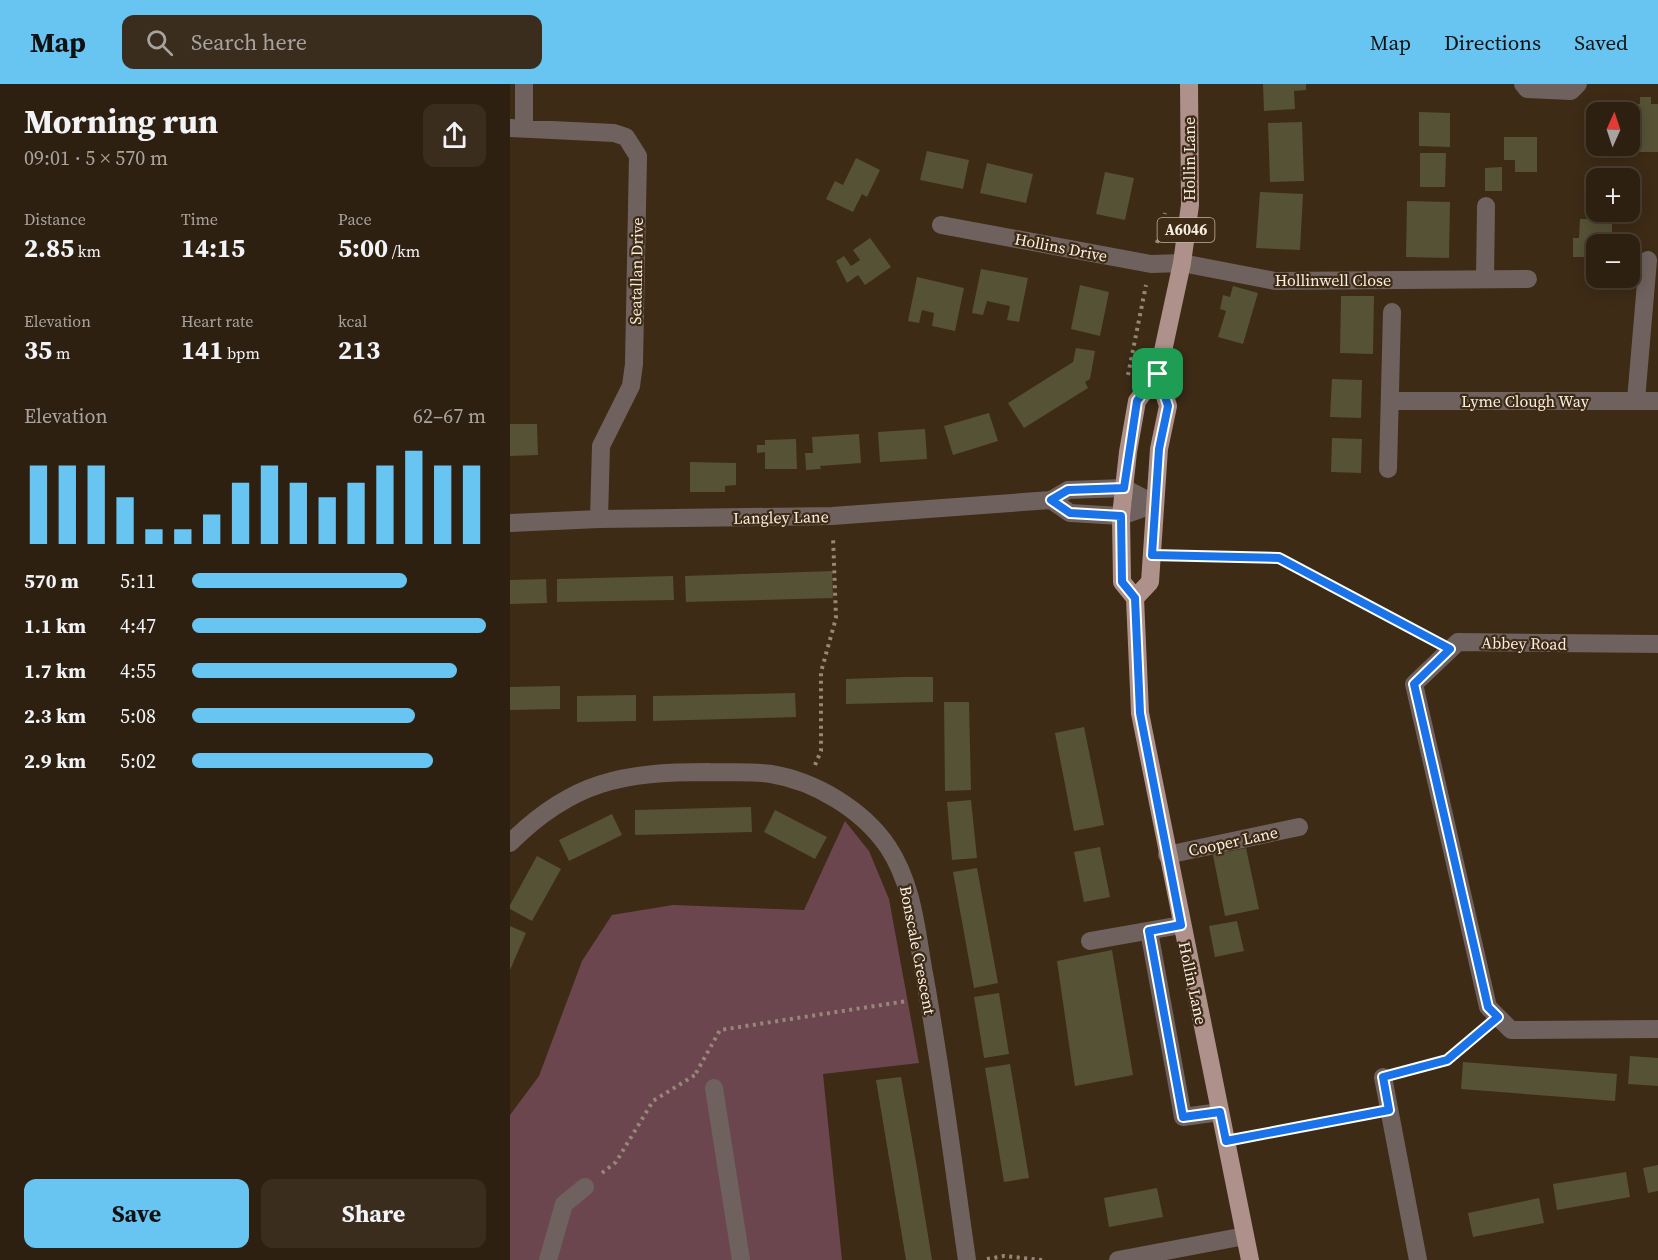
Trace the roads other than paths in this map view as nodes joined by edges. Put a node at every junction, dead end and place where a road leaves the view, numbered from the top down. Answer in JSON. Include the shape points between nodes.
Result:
{"nodes":[{"id":1,"x":524,"y":84,"type":"edge"},
{"id":2,"x":1189,"y":84,"type":"edge"},
{"id":3,"x":1523,"y":84,"type":"edge"},
{"id":4,"x":1578,"y":84,"type":"edge"},
{"id":5,"x":517,"y":128,"type":"edge"},
{"id":6,"x":1486,"y":206,"type":"dead end"},
{"id":7,"x":941,"y":225,"type":"dead end"},
{"id":8,"x":1648,"y":260,"type":"dead end"},
{"id":9,"x":1182,"y":263,"type":"junction"},
{"id":10,"x":1485,"y":279,"type":"junction"},
{"id":11,"x":1528,"y":279,"type":"dead end"},
{"id":12,"x":1652,"y":298,"type":"edge"},
{"id":13,"x":1392,"y":312,"type":"dead end"},
{"id":14,"x":1158,"y":374,"type":"junction"},
{"id":15,"x":1636,"y":400,"type":"junction"},
{"id":16,"x":1392,"y":401,"type":"junction"},
{"id":17,"x":1658,"y":401,"type":"edge"},
{"id":18,"x":1388,"y":469,"type":"dead end"},
{"id":19,"x":1124,"y":488,"type":"junction"},
{"id":20,"x":1051,"y":500,"type":"junction"},
{"id":21,"x":1155,"y":504,"type":"junction"},
{"id":22,"x":1121,"y":516,"type":"junction"},
{"id":23,"x":599,"y":519,"type":"junction"},
{"id":24,"x":510,"y":524,"type":"edge"},
{"id":25,"x":1135,"y":598,"type":"junction"},
{"id":26,"x":1658,"y":644,"type":"edge"},
{"id":27,"x":1299,"y":827,"type":"dead end"},
{"id":28,"x":510,"y":843,"type":"edge"},
{"id":29,"x":1167,"y":855,"type":"junction"},
{"id":30,"x":1181,"y":925,"type":"junction"},
{"id":31,"x":1149,"y":931,"type":"junction"},
{"id":32,"x":1090,"y":941,"type":"dead end"},
{"id":33,"x":1658,"y":1029,"type":"edge"},
{"id":34,"x":1383,"y":1077,"type":"road end"},
{"id":35,"x":714,"y":1088,"type":"road end"},
{"id":36,"x":1220,"y":1112,"type":"junction"},
{"id":37,"x":585,"y":1187,"type":"road end"},
{"id":38,"x":1245,"y":1236,"type":"junction"},
{"id":39,"x":548,"y":1260,"type":"edge"},
{"id":40,"x":741,"y":1260,"type":"edge"},
{"id":41,"x":967,"y":1260,"type":"edge"},
{"id":42,"x":1118,"y":1260,"type":"edge"},
{"id":43,"x":1250,"y":1260,"type":"edge"},
{"id":44,"x":1418,"y":1260,"type":"edge"}],
"edges":[{"from":1,"to":5,"type":"street"},
{"from":2,"to":9,"type":"main road","name":"Hollin Lane","number":"A6046","via":[[1190,205]]},
{"from":3,"to":4,"type":"street","via":[[1527,88],[1571,91]]},
{"from":5,"to":23,"type":"street","name":"Seatallan Drive","via":[[614,133],[626,137],[638,156],[634,364],[631,386],[601,446]]},
{"from":6,"to":10,"type":"street"},
{"from":7,"to":9,"type":"street","name":"Hollins Drive","via":[[1151,264]]},
{"from":8,"to":12,"type":"street"},
{"from":9,"to":10,"type":"street","name":"Hollinwell Close","via":[[1275,281]]},
{"from":9,"to":14,"type":"main road","name":"Hollin Lane","number":"A6046"},
{"from":10,"to":11,"type":"street","name":"Hollinwell Close"},
{"from":12,"to":15,"type":"street"},
{"from":13,"to":16,"type":"street"},
{"from":14,"to":19,"type":"main road","name":"Hollin Lane","number":"A6046","via":[[1137,401]]},
{"from":14,"to":21,"type":"main road","name":"Hollin Lane","number":"A6046","via":[[1168,406],[1159,449]]},
{"from":15,"to":16,"type":"street","name":"Lyme Clough Way"},
{"from":15,"to":17,"type":"street","name":"Lyme Clough Way"},
{"from":16,"to":18,"type":"street"},
{"from":19,"to":20,"type":"street","name":"Langley Lane","via":[[1068,490]]},
{"from":19,"to":21,"type":"street","name":"Langley Lane"},
{"from":19,"to":22,"type":"main road","name":"Hollin Lane","number":"A6046"},
{"from":20,"to":22,"type":"street","via":[[1070,513]]},
{"from":20,"to":23,"type":"street","name":"Langley Lane","via":[[832,516]]},
{"from":21,"to":22,"type":"street"},
{"from":21,"to":25,"type":"main road","name":"Hollin Lane","number":"A6046","via":[[1150,582]]},
{"from":22,"to":25,"type":"main road","name":"Hollin Lane","number":"A6046","via":[[1122,582]]},
{"from":23,"to":24,"type":"street","name":"Langley Lane"},
{"from":25,"to":29,"type":"main road","name":"Hollin Lane","number":"A6046","via":[[1140,713]]},
{"from":26,"to":33,"type":"street","name":"Abbey Road","via":[[1458,642],[1414,684],[1488,1007],[1511,1030]]},
{"from":27,"to":29,"type":"street","name":"Cooper Lane"},
{"from":28,"to":41,"type":"street","name":"Bonscale Crescent","via":[[530,822],[565,797],[631,775],[770,774],[835,798],[858,815],[888,846],[910,897],[929,998]]},
{"from":29,"to":30,"type":"main road","name":"Hollin Lane","number":"A6046"},
{"from":30,"to":31,"type":"street"},
{"from":30,"to":36,"type":"main road","name":"Hollin Lane","number":"A6046"},
{"from":31,"to":32,"type":"street"},
{"from":31,"to":36,"type":"street","via":[[1183,1117]]},
{"from":34,"to":44,"type":"street"},
{"from":35,"to":40,"type":"street"},
{"from":36,"to":38,"type":"main road","name":"Hollin Lane","number":"A6046"},
{"from":37,"to":39,"type":"street","via":[[564,1204]]},
{"from":38,"to":42,"type":"street"},
{"from":38,"to":43,"type":"main road","name":"Hollin Lane","number":"A6046"}]}
